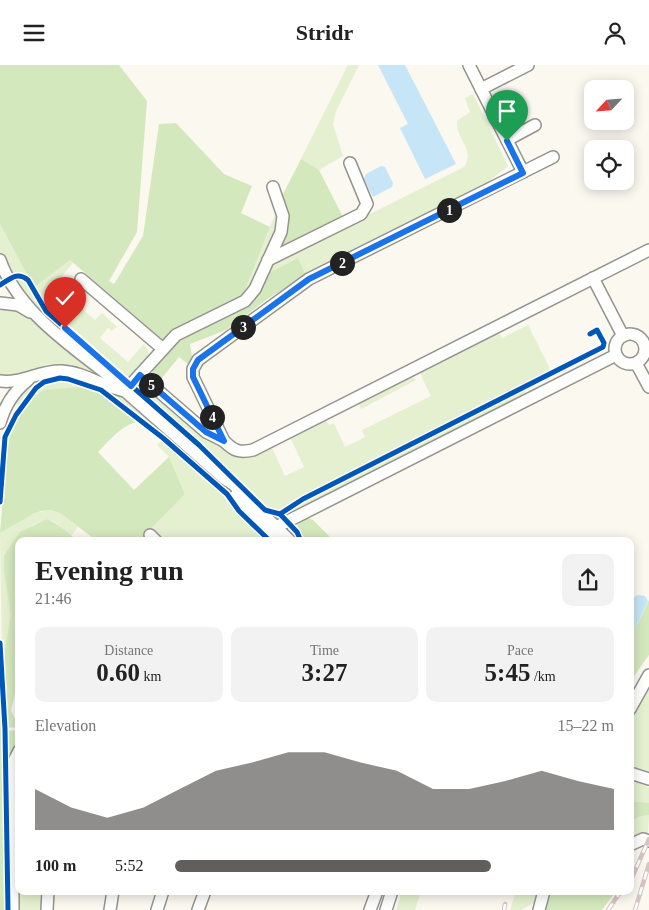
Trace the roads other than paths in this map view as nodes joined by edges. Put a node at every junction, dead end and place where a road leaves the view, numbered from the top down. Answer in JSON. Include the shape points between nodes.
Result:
{"nodes":[{"id":1,"x":469,"y":65,"type":"edge"},
{"id":2,"x":528,"y":65,"type":"edge"},
{"id":3,"x":481,"y":89,"type":"junction"},
{"id":4,"x":535,"y":125,"type":"dead end"},
{"id":5,"x":507,"y":141,"type":"junction"},
{"id":6,"x":553,"y":157,"type":"dead end"},
{"id":7,"x":350,"y":163,"type":"dead end"},
{"id":8,"x":523,"y":173,"type":"junction"},
{"id":9,"x":273,"y":187,"type":"dead end"},
{"id":10,"x":649,"y":250,"type":"edge"},
{"id":11,"x":0,"y":260,"type":"edge"},
{"id":12,"x":268,"y":260,"type":"junction"},
{"id":13,"x":593,"y":278,"type":"junction"},
{"id":14,"x":81,"y":279,"type":"dead end"},
{"id":15,"x":0,"y":303,"type":"edge"},
{"id":16,"x":38,"y":317,"type":"junction"},
{"id":17,"x":623,"y":336,"type":"junction"},
{"id":18,"x":646,"y":341,"type":"edge"},
{"id":19,"x":163,"y":349,"type":"junction"},
{"id":20,"x":616,"y":355,"type":"junction"},
{"id":21,"x":636,"y":363,"type":"junction"},
{"id":22,"x":140,"y":375,"type":"junction"},
{"id":23,"x":30,"y":378,"type":"junction"},
{"id":24,"x":0,"y":381,"type":"edge"},
{"id":25,"x":649,"y":387,"type":"edge"},
{"id":26,"x":125,"y":391,"type":"junction"},
{"id":27,"x":0,"y":423,"type":"edge"},
{"id":28,"x":224,"y":441,"type":"junction"},
{"id":29,"x":280,"y":537,"type":"edge"},
{"id":30,"x":649,"y":675,"type":"edge"},
{"id":31,"x":634,"y":702,"type":"edge"},
{"id":32,"x":15,"y":759,"type":"edge"},
{"id":33,"x":634,"y":774,"type":"edge"},
{"id":34,"x":649,"y":779,"type":"edge"},
{"id":35,"x":15,"y":809,"type":"edge"},
{"id":36,"x":649,"y":841,"type":"edge"},
{"id":37,"x":634,"y":843,"type":"edge"},
{"id":38,"x":15,"y":888,"type":"edge"},
{"id":39,"x":48,"y":895,"type":"edge"},
{"id":40,"x":112,"y":895,"type":"edge"},
{"id":41,"x":162,"y":895,"type":"edge"},
{"id":42,"x":204,"y":895,"type":"edge"},
{"id":43,"x":376,"y":895,"type":"edge"},
{"id":44,"x":391,"y":895,"type":"edge"},
{"id":45,"x":542,"y":895,"type":"edge"},
{"id":46,"x":537,"y":909,"type":"edge"},
{"id":47,"x":13,"y":910,"type":"edge"},
{"id":48,"x":47,"y":910,"type":"edge"},
{"id":49,"x":110,"y":910,"type":"edge"},
{"id":50,"x":157,"y":910,"type":"edge"},
{"id":51,"x":198,"y":910,"type":"edge"},
{"id":52,"x":370,"y":910,"type":"edge"},
{"id":53,"x":386,"y":910,"type":"edge"}],
"edges":[{"from":1,"to":3,"type":"street"},
{"from":2,"to":3,"type":"street"},
{"from":3,"to":5,"type":"street"},
{"from":4,"to":5,"type":"street"},
{"from":5,"to":8,"type":"street"},
{"from":6,"to":8,"type":"street"},
{"from":7,"to":12,"type":"street","via":[[367,205],[361,214]]},
{"from":8,"to":28,"type":"street","via":[[309,279],[198,360],[193,377]]},
{"from":9,"to":12,"type":"street","via":[[283,216],[281,232]]},
{"from":10,"to":13,"type":"street"},
{"from":11,"to":16,"type":"street","via":[[17,293]]},
{"from":12,"to":19,"type":"street","via":[[255,289],[245,301],[176,335]]},
{"from":13,"to":17,"type":"street"},
{"from":13,"to":28,"type":"street","via":[[253,450],[241,453]]},
{"from":14,"to":19,"type":"street"},
{"from":15,"to":16,"type":"street","via":[[18,305]]},
{"from":16,"to":26,"type":"street","via":[[116,380]]},
{"from":17,"to":18,"type":"street","via":[[635,335]]},
{"from":17,"to":20,"type":"street","via":[[616,344]]},
{"from":18,"to":21,"type":"street","via":[[644,354]]},
{"from":19,"to":22,"type":"street"},
{"from":20,"to":21,"type":"street","via":[[625,363]]},
{"from":20,"to":29,"type":"street","via":[[301,515]]},
{"from":21,"to":25,"type":"street"},
{"from":22,"to":26,"type":"street"},
{"from":22,"to":28,"type":"street","via":[[206,432]]},
{"from":23,"to":24,"type":"street"},
{"from":23,"to":26,"type":"street","via":[[64,371]]},
{"from":23,"to":27,"type":"street","via":[[11,397]]},
{"from":26,"to":29,"type":"street","via":[[225,479],[246,508]]},
{"from":30,"to":31,"type":"street"},
{"from":32,"to":35,"type":"street","via":[[12,765]]},
{"from":33,"to":34,"type":"street"},
{"from":36,"to":37,"type":"street","via":[[642,839]]},
{"from":38,"to":47,"type":"street"},
{"from":39,"to":48,"type":"street"},
{"from":40,"to":49,"type":"street"},
{"from":41,"to":50,"type":"street"},
{"from":42,"to":51,"type":"street"},
{"from":43,"to":52,"type":"street"},
{"from":44,"to":53,"type":"street"},
{"from":45,"to":46,"type":"street"}]}
